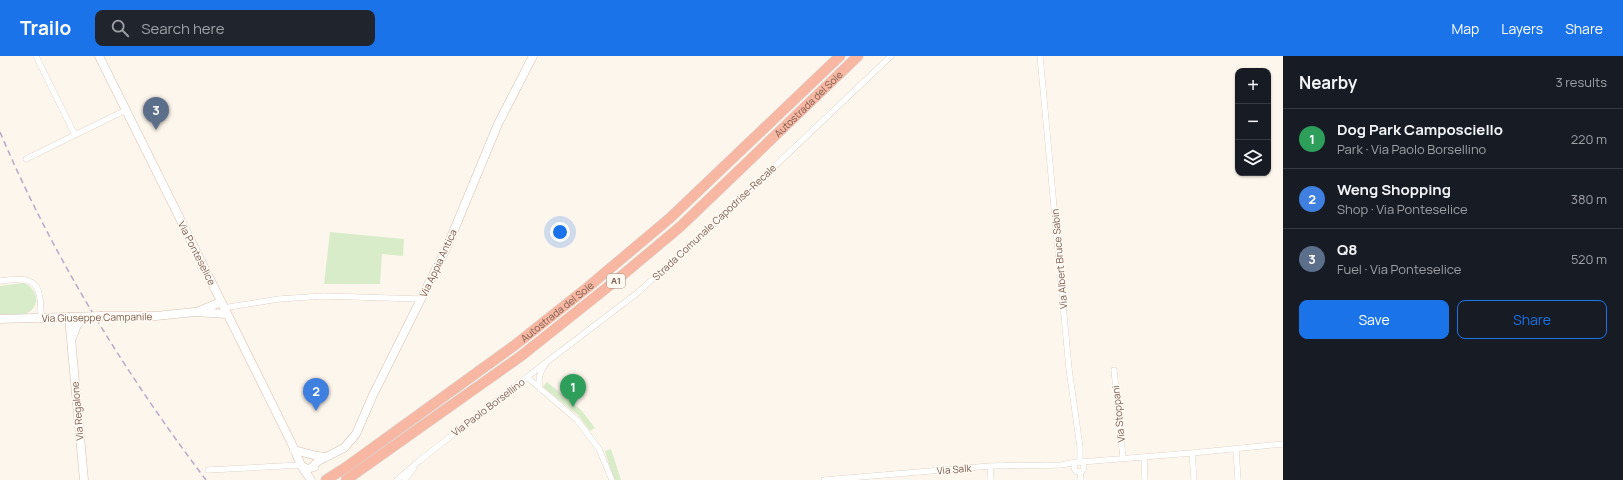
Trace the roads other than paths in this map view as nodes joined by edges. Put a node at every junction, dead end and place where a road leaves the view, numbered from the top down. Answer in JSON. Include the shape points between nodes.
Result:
{"nodes":[{"id":1,"x":36,"y":56,"type":"edge"},
{"id":2,"x":99,"y":56,"type":"edge"},
{"id":3,"x":533,"y":56,"type":"edge"},
{"id":4,"x":840,"y":56,"type":"edge"},
{"id":5,"x":858,"y":56,"type":"edge"},
{"id":6,"x":891,"y":56,"type":"edge"},
{"id":7,"x":1040,"y":56,"type":"edge"},
{"id":8,"x":126,"y":110,"type":"junction"},
{"id":9,"x":75,"y":135,"type":"junction"},
{"id":10,"x":26,"y":159,"type":"dead end"},
{"id":11,"x":0,"y":281,"type":"edge"},
{"id":12,"x":421,"y":299,"type":"junction"},
{"id":13,"x":221,"y":302,"type":"junction"},
{"id":14,"x":228,"y":310,"type":"junction"},
{"id":15,"x":194,"y":312,"type":"junction"},
{"id":16,"x":69,"y":317,"type":"junction"},
{"id":17,"x":86,"y":317,"type":"junction"},
{"id":18,"x":41,"y":318,"type":"junction"},
{"id":19,"x":0,"y":319,"type":"edge"},
{"id":20,"x":71,"y":343,"type":"junction"},
{"id":21,"x":546,"y":363,"type":"junction"},
{"id":22,"x":1114,"y":370,"type":"dead end"},
{"id":23,"x":527,"y":377,"type":"junction"},
{"id":24,"x":540,"y":389,"type":"junction"},
{"id":25,"x":1283,"y":444,"type":"edge"},
{"id":26,"x":1236,"y":449,"type":"junction"},
{"id":27,"x":294,"y":450,"type":"junction"},
{"id":28,"x":1192,"y":453,"type":"junction"},
{"id":29,"x":310,"y":454,"type":"junction"},
{"id":30,"x":327,"y":456,"type":"junction"},
{"id":31,"x":1144,"y":457,"type":"junction"},
{"id":32,"x":1123,"y":458,"type":"junction"},
{"id":33,"x":418,"y":461,"type":"junction"},
{"id":34,"x":1095,"y":461,"type":"junction"},
{"id":35,"x":1079,"y":462,"type":"junction"},
{"id":36,"x":301,"y":465,"type":"junction"},
{"id":37,"x":1061,"y":465,"type":"junction"},
{"id":38,"x":314,"y":466,"type":"junction"},
{"id":39,"x":990,"y":466,"type":"junction"},
{"id":40,"x":208,"y":470,"type":"dead end"},
{"id":41,"x":1080,"y":471,"type":"junction"},
{"id":42,"x":890,"y":477,"type":"edge"},
{"id":43,"x":310,"y":479,"type":"edge"},
{"id":44,"x":348,"y":479,"type":"edge"},
{"id":45,"x":84,"y":480,"type":"edge"},
{"id":46,"x":326,"y":480,"type":"edge"},
{"id":47,"x":397,"y":480,"type":"edge"},
{"id":48,"x":405,"y":480,"type":"edge"},
{"id":49,"x":612,"y":480,"type":"edge"},
{"id":50,"x":824,"y":480,"type":"edge"},
{"id":51,"x":991,"y":480,"type":"edge"},
{"id":52,"x":1081,"y":480,"type":"edge"},
{"id":53,"x":1145,"y":480,"type":"edge"},
{"id":54,"x":1194,"y":480,"type":"edge"},
{"id":55,"x":1238,"y":480,"type":"edge"}],
"edges":[{"from":1,"to":9,"type":"street"},
{"from":2,"to":8,"type":"street","name":"Via Ponteselice"},
{"from":3,"to":12,"type":"street","name":"Via Appia Antica","via":[[498,124],[447,247]]},
{"from":4,"to":46,"type":"highway","name":"Autostrada del Sole","number":"A1","via":[[670,218],[606,272],[515,345]]},
{"from":5,"to":44,"type":"highway","name":"Autostrada del Sole","number":"A1","via":[[681,226],[619,278],[521,356]]},
{"from":6,"to":21,"type":"street","name":"Strada Comunale Capodrise-Recale","via":[[699,238],[636,294]]},
{"from":7,"to":35,"type":"street","name":"Via Albert Bruce Sabin","via":[[1069,369],[1080,447]]},
{"from":8,"to":9,"type":"street"},
{"from":8,"to":13,"type":"street","name":"Via Ponteselice"},
{"from":9,"to":10,"type":"street"},
{"from":11,"to":18,"type":"street","via":[[21,279],[33,283],[40,292]]},
{"from":12,"to":14,"type":"street","via":[[323,296],[279,299]]},
{"from":12,"to":30,"type":"street","name":"Via Appia Antica","via":[[356,434],[344,448]]},
{"from":13,"to":14,"type":"street","name":"Via Ponteselice"},
{"from":13,"to":15,"type":"street","name":"Via Giuseppe Campanile"},
{"from":14,"to":15,"type":"street","name":"Via Giuseppe Campanile"},
{"from":14,"to":27,"type":"street","name":"Via Ponteselice"},
{"from":15,"to":17,"type":"street","name":"Via Giuseppe Campanile","bridge":true,"via":[[156,316]]},
{"from":16,"to":17,"type":"street","name":"Via Giuseppe Campanile","bridge":true},
{"from":16,"to":18,"type":"street","name":"Via Giuseppe Campanile"},
{"from":16,"to":20,"type":"street","name":"Via Regalone"},
{"from":17,"to":20,"type":"street","name":"Via Regalone","via":[[74,331]]},
{"from":18,"to":19,"type":"street","name":"Via Giuseppe Campanile"},
{"from":20,"to":45,"type":"street","name":"Via Regalone"},
{"from":21,"to":23,"type":"street","name":"Strada Comunale Capodrise-Recale"},
{"from":21,"to":24,"type":"street","via":[[538,380]]},
{"from":22,"to":32,"type":"street","name":"Via Stoppani"},
{"from":23,"to":24,"type":"street","name":"Via Paolo Borsellino"},
{"from":23,"to":33,"type":"street","name":"Via Paolo Borsellino"},
{"from":24,"to":49,"type":"street","name":"Via Paolo Borsellino","via":[[577,420],[589,435],[603,457]]},
{"from":25,"to":26,"type":"street","name":"Via Salk"},
{"from":26,"to":28,"type":"street","name":"Via Salk"},
{"from":26,"to":55,"type":"street"},
{"from":27,"to":29,"type":"street"},
{"from":27,"to":36,"type":"street","name":"Via Ponteselice"},
{"from":28,"to":31,"type":"street","name":"Via Salk"},
{"from":28,"to":54,"type":"street"},
{"from":29,"to":30,"type":"street"},
{"from":29,"to":36,"type":"street","via":[[302,456]]},
{"from":29,"to":38,"type":"street","via":[[315,459]]},
{"from":30,"to":38,"type":"street","name":"Via Appia Antica"},
{"from":31,"to":32,"type":"street","name":"Via Salk"},
{"from":31,"to":53,"type":"street"},
{"from":32,"to":34,"type":"street","name":"Via Salk"},
{"from":33,"to":47,"type":"street","name":"Via Paolo Borsellino"},
{"from":33,"to":48,"type":"street","name":"Via Paolo Borsellino"},
{"from":34,"to":35,"type":"street","name":"Via Salk"},
{"from":34,"to":41,"type":"street"},
{"from":35,"to":37,"type":"street","name":"Via Salk"},
{"from":35,"to":41,"type":"street","via":[[1084,465]]},
{"from":35,"to":41,"type":"street","via":[[1074,466]]},
{"from":36,"to":38,"type":"street","via":[[307,469]]},
{"from":36,"to":40,"type":"street"},
{"from":36,"to":43,"type":"street","name":"Via Ponteselice"},
{"from":37,"to":39,"type":"street","name":"Via Salk"},
{"from":37,"to":41,"type":"street","name":"Via Salk"},
{"from":38,"to":43,"type":"street","name":"Via Ponteselice"},
{"from":39,"to":42,"type":"street","name":"Via Salk"},
{"from":39,"to":51,"type":"street"},
{"from":41,"to":52,"type":"street"},
{"from":42,"to":50,"type":"street","name":"Via Salk"}]}
